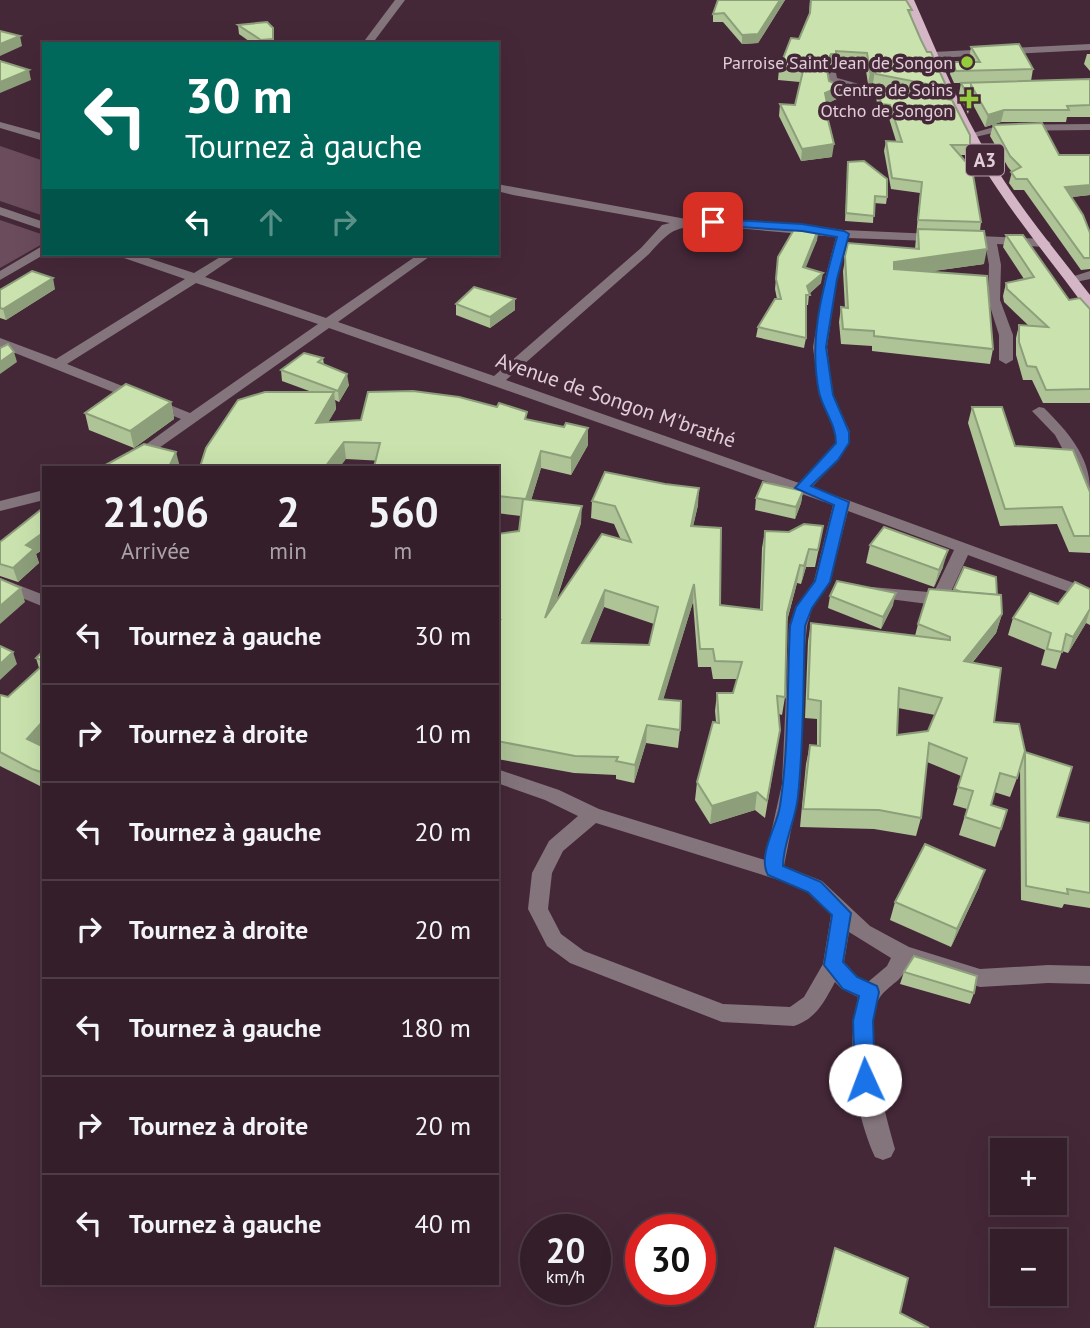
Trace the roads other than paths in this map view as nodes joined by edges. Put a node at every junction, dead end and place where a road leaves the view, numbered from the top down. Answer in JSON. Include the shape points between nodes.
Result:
{"nodes":[{"id":1,"x":400,"y":0,"type":"edge"},
{"id":2,"x":909,"y":0,"type":"edge"},
{"id":3,"x":368,"y":42,"type":"edge"},
{"id":4,"x":1090,"y":47,"type":"edge"},
{"id":5,"x":933,"y":55,"type":"junction"},
{"id":6,"x":832,"y":75,"type":"dead end"},
{"id":7,"x":961,"y":88,"type":"edge"},
{"id":8,"x":948,"y":89,"type":"junction"},
{"id":9,"x":905,"y":97,"type":"edge"},
{"id":10,"x":944,"y":104,"type":"edge"},
{"id":11,"x":956,"y":106,"type":"junction"},
{"id":12,"x":0,"y":125,"type":"edge"},
{"id":13,"x":1090,"y":127,"type":"edge"},
{"id":14,"x":971,"y":135,"type":"junction"},
{"id":15,"x":42,"y":137,"type":"edge"},
{"id":16,"x":499,"y":188,"type":"edge"},
{"id":17,"x":513,"y":192,"type":"junction"},
{"id":18,"x":499,"y":202,"type":"edge"},
{"id":19,"x":0,"y":211,"type":"edge"},
{"id":20,"x":686,"y":223,"type":"junction"},
{"id":21,"x":42,"y":225,"type":"edge"},
{"id":22,"x":844,"y":234,"type":"junction"},
{"id":23,"x":990,"y":240,"type":"junction"},
{"id":24,"x":1045,"y":243,"type":"junction"},
{"id":25,"x":42,"y":251,"type":"edge"},
{"id":26,"x":131,"y":256,"type":"edge"},
{"id":27,"x":230,"y":256,"type":"edge"},
{"id":28,"x":424,"y":256,"type":"edge"},
{"id":29,"x":1090,"y":275,"type":"edge"},
{"id":30,"x":0,"y":276,"type":"edge"},
{"id":31,"x":195,"y":278,"type":"junction"},
{"id":32,"x":1071,"y":279,"type":"junction"},
{"id":33,"x":1090,"y":304,"type":"edge"},
{"id":34,"x":329,"y":324,"type":"junction"},
{"id":35,"x":0,"y":342,"type":"edge"},
{"id":36,"x":1006,"y":360,"type":"dead end"},
{"id":37,"x":58,"y":364,"type":"junction"},
{"id":38,"x":497,"y":380,"type":"junction"},
{"id":39,"x":1039,"y":411,"type":"dead end"},
{"id":40,"x":193,"y":419,"type":"junction"},
{"id":41,"x":123,"y":466,"type":"edge"},
{"id":42,"x":1090,"y":485,"type":"edge"},
{"id":43,"x":802,"y":488,"type":"junction"},
{"id":44,"x":42,"y":496,"type":"edge"},
{"id":45,"x":842,"y":502,"type":"junction"},
{"id":46,"x":0,"y":506,"type":"edge"},
{"id":47,"x":963,"y":547,"type":"junction"},
{"id":48,"x":0,"y":583,"type":"edge"},
{"id":49,"x":859,"y":589,"type":"edge"},
{"id":50,"x":1090,"y":595,"type":"edge"},
{"id":51,"x":42,"y":601,"type":"edge"},
{"id":52,"x":499,"y":777,"type":"edge"},
{"id":53,"x":593,"y":815,"type":"junction"},
{"id":54,"x":774,"y":870,"type":"junction"},
{"id":55,"x":842,"y":913,"type":"junction"},
{"id":56,"x":903,"y":954,"type":"junction"},
{"id":57,"x":833,"y":965,"type":"junction"},
{"id":58,"x":1090,"y":975,"type":"edge"},
{"id":59,"x":870,"y":992,"type":"junction"},
{"id":60,"x":883,"y":1149,"type":"dead end"}],
"edges":[{"from":1,"to":3,"type":"street"},
{"from":2,"to":5,"type":"main road","number":"A3"},
{"from":4,"to":5,"type":"street"},
{"from":5,"to":8,"type":"main road","number":"A3"},
{"from":6,"to":9,"type":"street","via":[[832,80],[847,86]]},
{"from":7,"to":8,"type":"street"},
{"from":8,"to":11,"type":"main road","number":"A3"},
{"from":10,"to":11,"type":"street"},
{"from":11,"to":14,"type":"main road","number":"A3"},
{"from":12,"to":15,"type":"street"},
{"from":13,"to":14,"type":"street","via":[[1001,128]]},
{"from":14,"to":24,"type":"main road","number":"A3"},
{"from":16,"to":17,"type":"street"},
{"from":17,"to":18,"type":"street"},
{"from":17,"to":20,"type":"street"},
{"from":19,"to":21,"type":"street"},
{"from":20,"to":22,"type":"street","via":[[755,224]]},
{"from":20,"to":38,"type":"street","via":[[666,228]]},
{"from":22,"to":23,"type":"street"},
{"from":22,"to":43,"type":"street","via":[[820,347],[826,395],[843,432],[842,443]]},
{"from":23,"to":24,"type":"street"},
{"from":23,"to":36,"type":"street","via":[[994,300],[1006,335]]},
{"from":24,"to":32,"type":"main road","number":"A3"},
{"from":25,"to":30,"type":"street"},
{"from":26,"to":31,"type":"street","name":"Avenue de Songon M'brathé"},
{"from":27,"to":31,"type":"street"},
{"from":28,"to":34,"type":"street"},
{"from":29,"to":32,"type":"street"},
{"from":31,"to":34,"type":"street","name":"Avenue de Songon M'brathé"},
{"from":31,"to":37,"type":"street"},
{"from":32,"to":33,"type":"main road","number":"A3"},
{"from":34,"to":38,"type":"street","name":"Avenue de Songon M'brathé"},
{"from":34,"to":40,"type":"street"},
{"from":35,"to":37,"type":"street"},
{"from":37,"to":40,"type":"street"},
{"from":38,"to":43,"type":"street","name":"Avenue de Songon M'brathé"},
{"from":39,"to":42,"type":"street","via":[[1060,433]]},
{"from":40,"to":41,"type":"street"},
{"from":43,"to":45,"type":"street","name":"Avenue de Songon M'brathé"},
{"from":44,"to":46,"type":"street"},
{"from":45,"to":47,"type":"street","name":"Avenue de Songon M'brathé"},
{"from":45,"to":54,"type":"street","via":[[828,583],[804,607],[798,626],[791,781]]},
{"from":47,"to":49,"type":"street","via":[[942,594],[928,598]]},
{"from":47,"to":50,"type":"street","name":"Avenue de Songon M'brathé"},
{"from":48,"to":51,"type":"street"},
{"from":52,"to":53,"type":"street"},
{"from":53,"to":54,"type":"street"},
{"from":53,"to":57,"type":"street","via":[[556,846],[542,873],[538,909],[554,940],[578,957],[722,1013],[794,1017],[812,1004]]},
{"from":54,"to":55,"type":"street","via":[[815,887]]},
{"from":55,"to":56,"type":"street","via":[[863,932]]},
{"from":55,"to":57,"type":"street"},
{"from":56,"to":58,"type":"street","via":[[980,978]]},
{"from":56,"to":59,"type":"street","via":[[895,972]]},
{"from":57,"to":59,"type":"street","via":[[850,983]]},
{"from":59,"to":60,"type":"street","via":[[863,1021],[865,1080]]}]}
